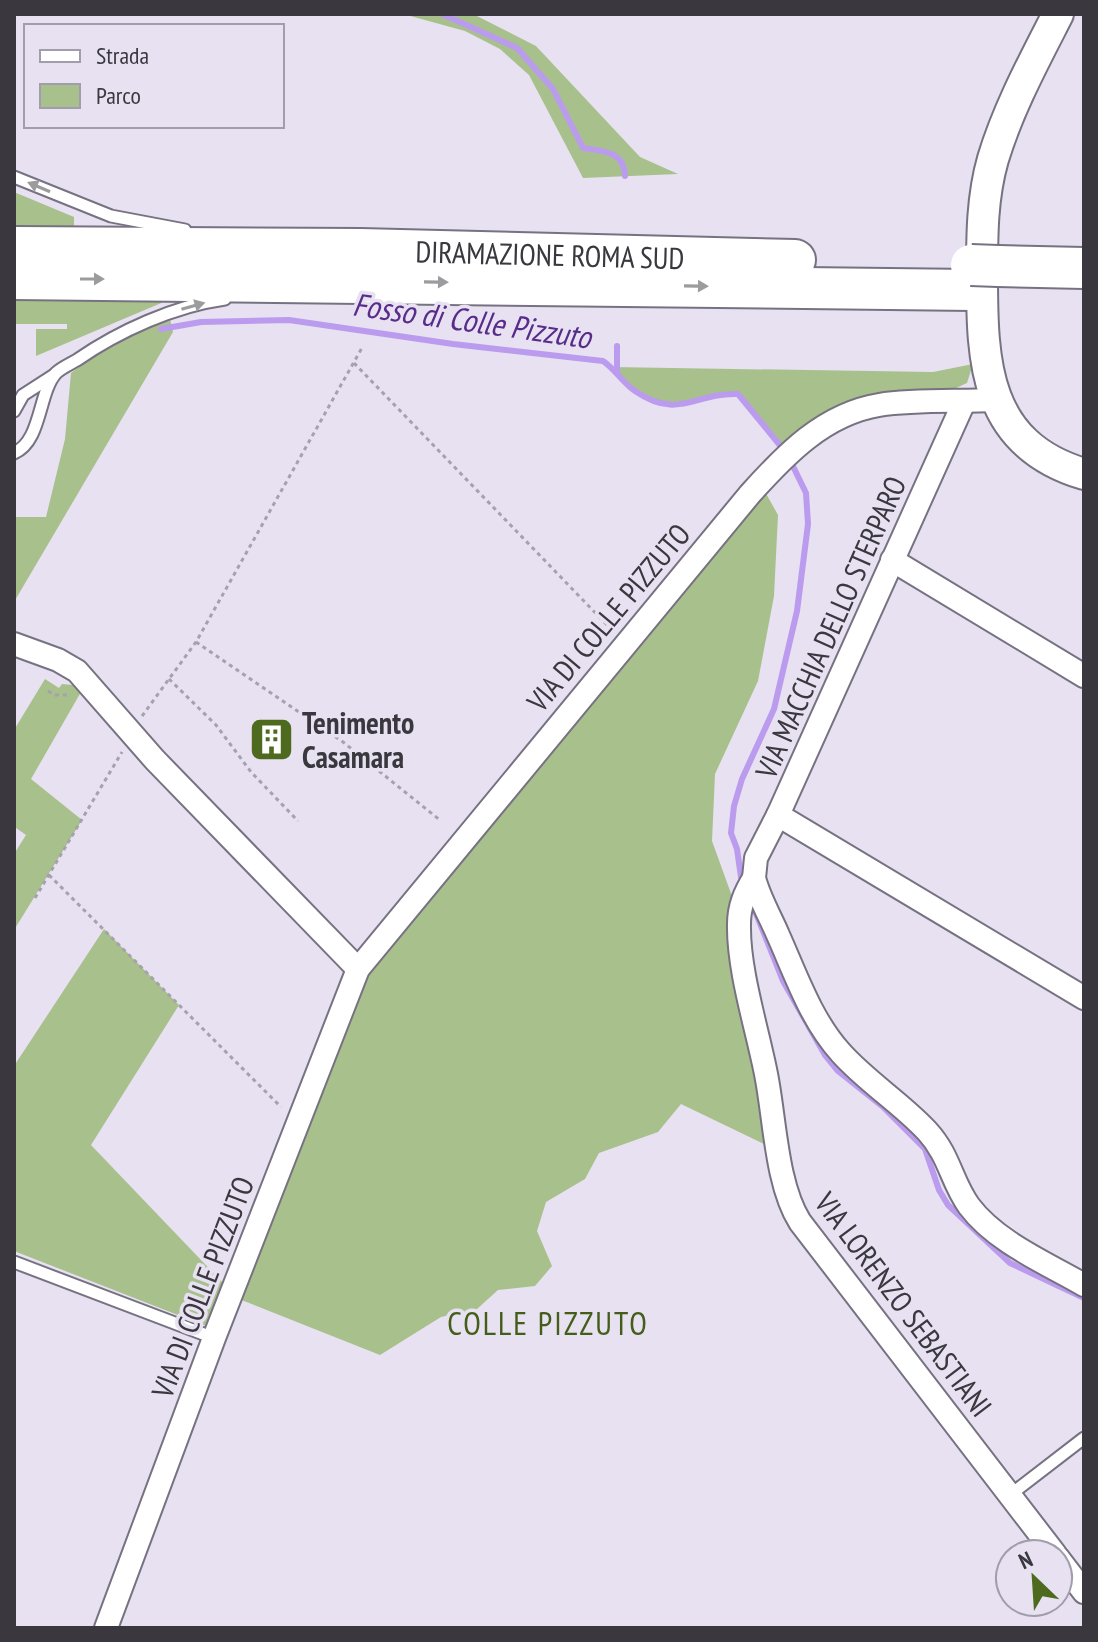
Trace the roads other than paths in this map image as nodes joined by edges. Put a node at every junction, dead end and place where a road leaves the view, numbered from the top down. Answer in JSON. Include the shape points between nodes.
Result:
{"nodes":[{"id":1,"x":1058,"y":14,"type":"edge"},
{"id":2,"x":14,"y":177,"type":"edge"},
{"id":3,"x":194,"y":231,"type":"dead end"},
{"id":4,"x":226,"y":236,"type":"dead end"},
{"id":5,"x":14,"y":247,"type":"edge"},
{"id":6,"x":364,"y":265,"type":"junction"},
{"id":7,"x":1084,"y":268,"type":"edge"},
{"id":8,"x":985,"y":277,"type":"junction"},
{"id":9,"x":14,"y":279,"type":"edge"},
{"id":10,"x":1084,"y":290,"type":"edge"},
{"id":11,"x":264,"y":294,"type":"dead end"},
{"id":12,"x":235,"y":298,"type":"dead end"},
{"id":13,"x":55,"y":374,"type":"junction"},
{"id":14,"x":18,"y":395,"type":"edge"},
{"id":15,"x":996,"y":400,"type":"junction"},
{"id":16,"x":964,"y":402,"type":"junction"},
{"id":17,"x":14,"y":411,"type":"edge"},
{"id":18,"x":14,"y":453,"type":"edge"},
{"id":19,"x":1084,"y":474,"type":"edge"},
{"id":20,"x":892,"y":560,"type":"junction"},
{"id":21,"x":14,"y":644,"type":"edge"},
{"id":22,"x":1084,"y":676,"type":"edge"},
{"id":23,"x":778,"y":815,"type":"junction"},
{"id":24,"x":754,"y":878,"type":"junction"},
{"id":25,"x":358,"y":969,"type":"junction"},
{"id":26,"x":1084,"y":998,"type":"edge"},
{"id":27,"x":14,"y":1262,"type":"edge"},
{"id":28,"x":1084,"y":1285,"type":"edge"},
{"id":29,"x":214,"y":1338,"type":"junction"},
{"id":30,"x":1084,"y":1438,"type":"edge"},
{"id":31,"x":1010,"y":1495,"type":"junction"},
{"id":32,"x":1043,"y":1538,"type":"edge"},
{"id":33,"x":106,"y":1628,"type":"edge"}],
"edges":[{"from":1,"to":15,"type":"street","via":[[1011,108],[989,178],[982,328],[985,365]]},
{"from":3,"to":2,"type":"lane","one_way":true,"via":[[111,216]]},
{"from":4,"to":6,"type":"lane"},
{"from":5,"to":6,"type":"highway","name":"DIRAMAZIONE ROMA SUD"},
{"from":6,"to":8,"type":"highway","name":"DIRAMAZIONE ROMA SUD"},
{"from":9,"to":6,"type":"highway","name":"DIRAMAZIONE ROMA SUD","one_way":true},
{"from":6,"to":11,"type":"lane"},
{"from":7,"to":8,"type":"highway","name":"DIRAMAZIONE ROMA SUD"},
{"from":8,"to":10,"type":"highway","name":"DIRAMAZIONE ROMA SUD"},
{"from":13,"to":12,"type":"lane","one_way":true,"via":[[126,332],[189,307]]},
{"from":13,"to":14,"type":"lane"},
{"from":13,"to":18,"type":"lane","via":[[30,440]]},
{"from":14,"to":17,"type":"lane"},
{"from":15,"to":16,"type":"street","name":"VIA DI COLLE PIZZUTO"},
{"from":15,"to":19,"type":"street","via":[[1030,444]]},
{"from":16,"to":20,"type":"street","name":"VIA MACCHIA DELLO STERPARO"},
{"from":16,"to":25,"type":"street","name":"VIA DI COLLE PIZZUTO","via":[[858,410],[788,453]]},
{"from":20,"to":22,"type":"street"},
{"from":20,"to":23,"type":"street","name":"VIA MACCHIA DELLO STERPARO"},
{"from":21,"to":25,"type":"street","via":[[77,671],[155,760]]},
{"from":23,"to":24,"type":"street","name":"VIA LORENZO SEBASTIANI","via":[[756,858]]},
{"from":23,"to":26,"type":"street","name":"VIA MACCHIA DELLO STERPARO"},
{"from":24,"to":28,"type":"street","via":[[805,995],[835,1047],[936,1141],[967,1203],[982,1220]]},
{"from":24,"to":31,"type":"street","name":"VIA LORENZO SEBASTIANI","via":[[741,904],[739,936],[788,1199],[800,1222]]},
{"from":25,"to":29,"type":"street","name":"VIA DI COLLE PIZZUTO"},
{"from":27,"to":29,"type":"lane"},
{"from":29,"to":33,"type":"street","name":"VIA DI COLLE PIZZUTO"},
{"from":30,"to":31,"type":"lane"},
{"from":31,"to":32,"type":"street","name":"VIA LORENZO SEBASTIANI"}]}
